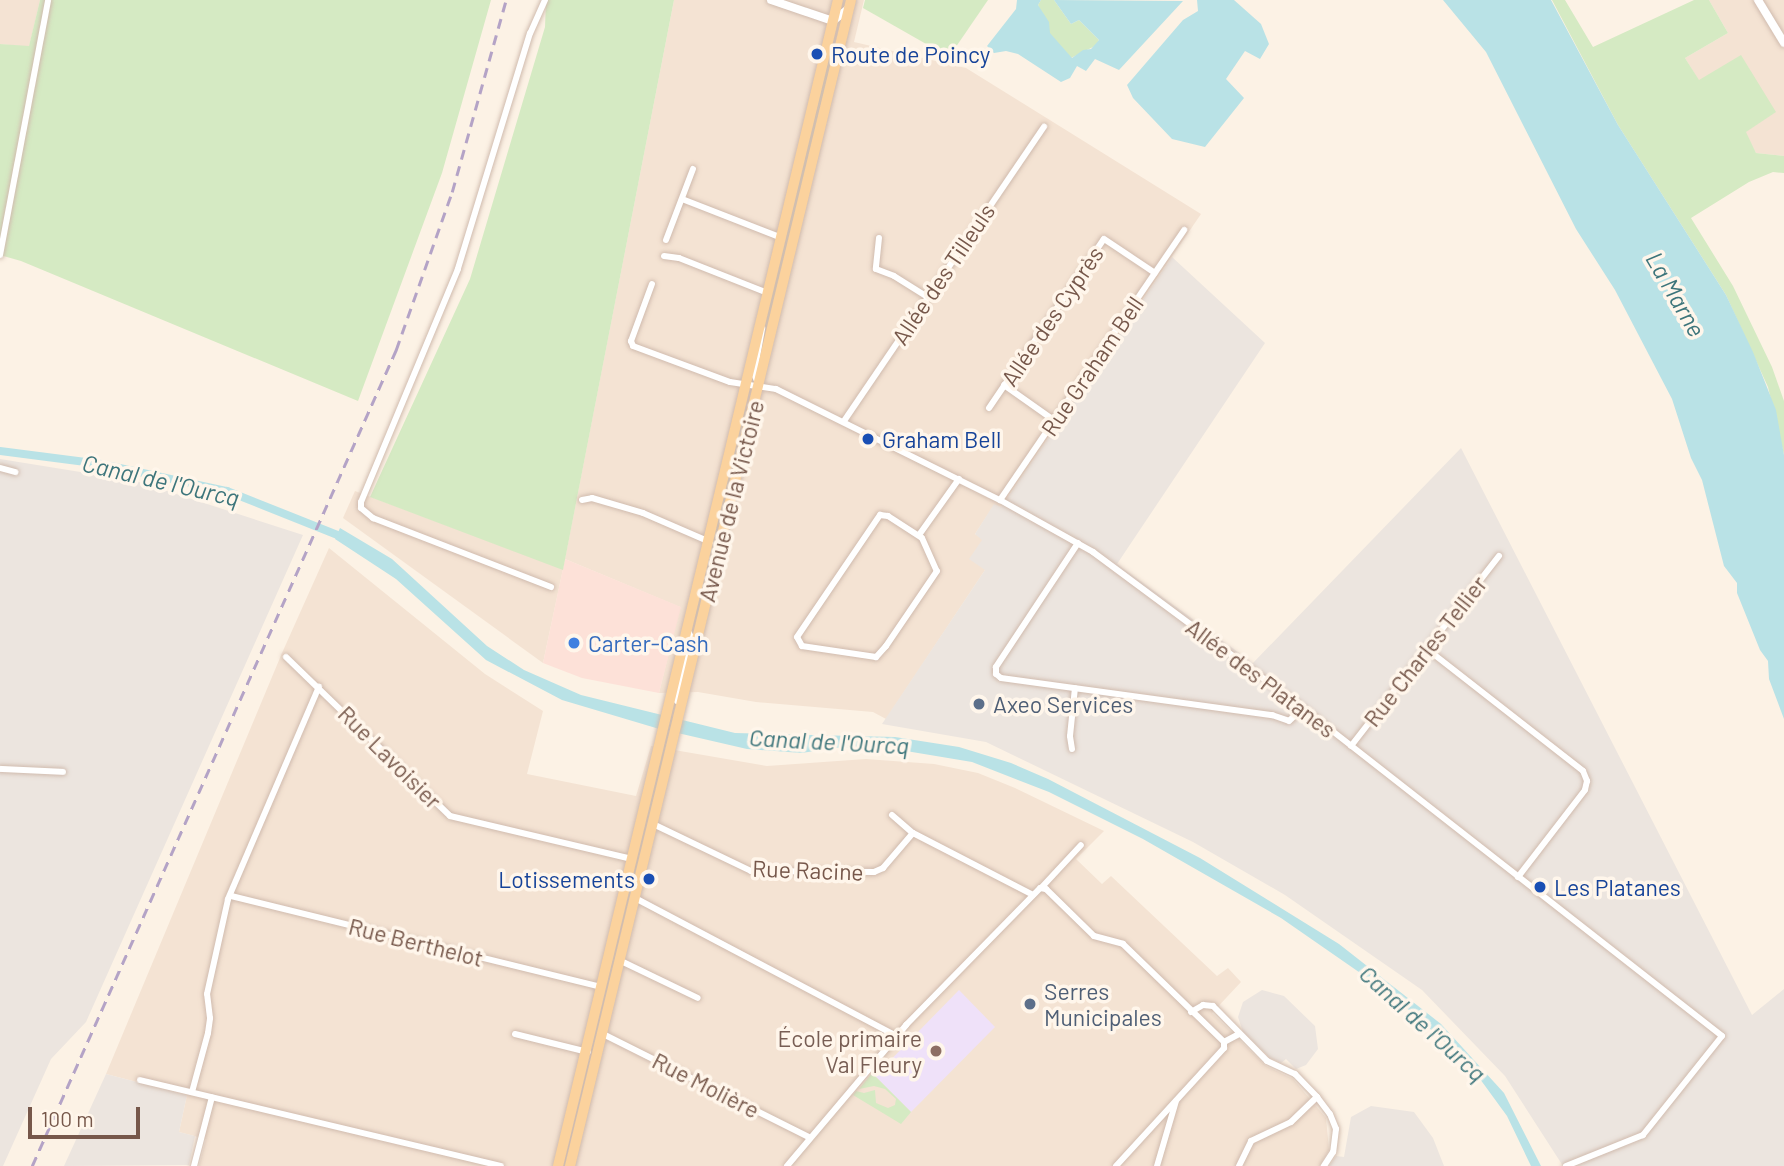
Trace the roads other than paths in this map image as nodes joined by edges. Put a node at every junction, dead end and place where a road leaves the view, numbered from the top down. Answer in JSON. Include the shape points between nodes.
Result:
{"nodes":[{"id":1,"x":48,"y":0,"type":"edge"},
{"id":2,"x":545,"y":0,"type":"edge"},
{"id":3,"x":771,"y":0,"type":"edge"},
{"id":4,"x":838,"y":0,"type":"edge"},
{"id":5,"x":1758,"y":0,"type":"edge"},
{"id":6,"x":850,"y":3,"type":"edge"},
{"id":7,"x":833,"y":21,"type":"junction"},
{"id":8,"x":1784,"y":43,"type":"edge"},
{"id":9,"x":830,"y":88,"type":"junction"},
{"id":10,"x":1044,"y":127,"type":"dead end"},
{"id":11,"x":694,"y":169,"type":"dead end"},
{"id":12,"x":682,"y":199,"type":"junction"},
{"id":13,"x":1184,"y":230,"type":"dead end"},
{"id":14,"x":783,"y":238,"type":"junction"},
{"id":15,"x":880,"y":238,"type":"dead end"},
{"id":16,"x":666,"y":240,"type":"dead end"},
{"id":17,"x":0,"y":255,"type":"edge"},
{"id":18,"x":664,"y":256,"type":"dead end"},
{"id":19,"x":1155,"y":273,"type":"junction"},
{"id":20,"x":652,"y":284,"type":"dead end"},
{"id":21,"x":768,"y":293,"type":"junction"},
{"id":22,"x":928,"y":297,"type":"junction"},
{"id":23,"x":761,"y":322,"type":"junction"},
{"id":24,"x":746,"y":384,"type":"junction"},
{"id":25,"x":759,"y":384,"type":"junction"},
{"id":26,"x":1004,"y":385,"type":"junction"},
{"id":27,"x":989,"y":408,"type":"dead end"},
{"id":28,"x":844,"y":421,"type":"junction"},
{"id":29,"x":1055,"y":421,"type":"junction"},
{"id":30,"x":0,"y":468,"type":"edge"},
{"id":31,"x":15,"y":472,"type":"dead end"},
{"id":32,"x":958,"y":479,"type":"junction"},
{"id":33,"x":582,"y":500,"type":"dead end"},
{"id":34,"x":1000,"y":500,"type":"junction"},
{"id":35,"x":919,"y":535,"type":"junction"},
{"id":36,"x":710,"y":542,"type":"junction"},
{"id":37,"x":1078,"y":543,"type":"junction"},
{"id":38,"x":1499,"y":556,"type":"dead end"},
{"id":39,"x":551,"y":587,"type":"dead end"},
{"id":40,"x":1427,"y":649,"type":"junction"},
{"id":41,"x":286,"y":657,"type":"dead end"},
{"id":42,"x":319,"y":687,"type":"junction"},
{"id":43,"x":1075,"y":688,"type":"junction"},
{"id":44,"x":330,"y":698,"type":"junction"},
{"id":45,"x":313,"y":699,"type":"junction"},
{"id":46,"x":1303,"y":708,"type":"junction"},
{"id":47,"x":674,"y":711,"type":"junction"},
{"id":48,"x":669,"y":734,"type":"junction"},
{"id":49,"x":1350,"y":746,"type":"junction"},
{"id":50,"x":1072,"y":749,"type":"dead end"},
{"id":51,"x":0,"y":769,"type":"edge"},
{"id":52,"x":63,"y":772,"type":"dead end"},
{"id":53,"x":892,"y":814,"type":"dead end"},
{"id":54,"x":653,"y":824,"type":"junction"},
{"id":55,"x":913,"y":833,"type":"junction"},
{"id":56,"x":1081,"y":845,"type":"dead end"},
{"id":57,"x":632,"y":859,"type":"junction"},
{"id":58,"x":1518,"y":877,"type":"junction"},
{"id":59,"x":1042,"y":887,"type":"junction"},
{"id":60,"x":1033,"y":895,"type":"junction"},
{"id":61,"x":231,"y":896,"type":"junction"},
{"id":62,"x":635,"y":898,"type":"junction"},
{"id":63,"x":621,"y":961,"type":"junction"},
{"id":64,"x":601,"y":987,"type":"junction"},
{"id":65,"x":698,"y":998,"type":"dead end"},
{"id":66,"x":1191,"y":1012,"type":"junction"},
{"id":67,"x":515,"y":1034,"type":"dead end"},
{"id":68,"x":603,"y":1034,"type":"junction"},
{"id":69,"x":1239,"y":1034,"type":"junction"},
{"id":70,"x":897,"y":1036,"type":"junction"},
{"id":71,"x":1224,"y":1042,"type":"junction"},
{"id":72,"x":588,"y":1052,"type":"junction"},
{"id":73,"x":140,"y":1080,"type":"dead end"},
{"id":74,"x":192,"y":1092,"type":"junction"},
{"id":75,"x":212,"y":1097,"type":"junction"},
{"id":76,"x":1317,"y":1097,"type":"junction"},
{"id":77,"x":1176,"y":1098,"type":"junction"},
{"id":78,"x":809,"y":1138,"type":"junction"},
{"id":79,"x":194,"y":1166,"type":"edge"},
{"id":80,"x":501,"y":1166,"type":"edge"},
{"id":81,"x":558,"y":1166,"type":"edge"},
{"id":82,"x":570,"y":1166,"type":"edge"},
{"id":83,"x":787,"y":1166,"type":"edge"},
{"id":84,"x":1116,"y":1166,"type":"edge"},
{"id":85,"x":1157,"y":1166,"type":"edge"},
{"id":86,"x":1239,"y":1166,"type":"edge"},
{"id":87,"x":1324,"y":1166,"type":"edge"},
{"id":88,"x":1566,"y":1166,"type":"edge"}],
"edges":[{"from":1,"to":17,"type":"street"},
{"from":2,"to":39,"type":"street","via":[[530,33],[458,269],[361,502],[373,517]]},
{"from":3,"to":7,"type":"street"},
{"from":4,"to":7,"type":"main road","name":"Avenue de la Victoire"},
{"from":5,"to":8,"type":"street"},
{"from":6,"to":7,"type":"street"},
{"from":6,"to":9,"type":"main road","name":"Avenue de la Victoire"},
{"from":7,"to":9,"type":"street","via":[[839,30],[828,75]]},
{"from":7,"to":14,"type":"main road","name":"Avenue de la Victoire"},
{"from":9,"to":25,"type":"main road","name":"Avenue de la Victoire"},
{"from":10,"to":22,"type":"street","name":"Allée des Tilleuls"},
{"from":11,"to":12,"type":"street"},
{"from":12,"to":14,"type":"street"},
{"from":12,"to":16,"type":"street"},
{"from":13,"to":19,"type":"street","name":"Rue Graham Bell"},
{"from":14,"to":21,"type":"main road","name":"Avenue de la Victoire"},
{"from":15,"to":22,"type":"street","via":[[876,269]]},
{"from":18,"to":21,"type":"street"},
{"from":19,"to":26,"type":"street","name":"Allée des Cyprès","via":[[1104,239]]},
{"from":19,"to":29,"type":"street","name":"Rue Graham Bell"},
{"from":20,"to":24,"type":"street","via":[[633,346],[730,383]]},
{"from":21,"to":23,"type":"main road","name":"Avenue de la Victoire"},
{"from":22,"to":28,"type":"street","name":"Allée des Tilleuls"},
{"from":23,"to":24,"type":"main road","name":"Avenue de la Victoire"},
{"from":23,"to":25,"type":"street","via":[[754,374]]},
{"from":24,"to":25,"type":"street"},
{"from":24,"to":36,"type":"main road","name":"Avenue de la Victoire"},
{"from":25,"to":28,"type":"street","name":"Allée des Platanes"},
{"from":25,"to":47,"type":"main road","name":"Avenue de la Victoire"},
{"from":26,"to":27,"type":"street","name":"Allée des Cyprès"},
{"from":26,"to":29,"type":"street"},
{"from":28,"to":32,"type":"street","name":"Allée des Platanes"},
{"from":29,"to":34,"type":"street","name":"Rue Graham Bell"},
{"from":30,"to":31,"type":"street"},
{"from":32,"to":34,"type":"street","name":"Allée des Platanes"},
{"from":32,"to":35,"type":"street"},
{"from":33,"to":36,"type":"street","via":[[592,498],[643,513]]},
{"from":34,"to":37,"type":"street","name":"Allée des Platanes"},
{"from":35,"to":35,"type":"street","via":[[888,516],[880,516],[797,637],[802,646],[876,657],[937,571]]},
{"from":36,"to":47,"type":"main road","name":"Avenue de la Victoire","via":[[687,629]]},
{"from":37,"to":43,"type":"street","via":[[996,667],[1001,678]]},
{"from":37,"to":46,"type":"street","name":"Allée des Platanes"},
{"from":38,"to":40,"type":"street","name":"Rue Charles Tellier"},
{"from":40,"to":49,"type":"street","name":"Rue Charles Tellier"},
{"from":40,"to":58,"type":"street","via":[[1583,771],[1587,781],[1585,790]]},
{"from":41,"to":42,"type":"street","name":"Rue Lavoisier"},
{"from":42,"to":44,"type":"street","name":"Rue Lavoisier"},
{"from":42,"to":45,"type":"street"},
{"from":43,"to":46,"type":"street","via":[[1289,721]]},
{"from":43,"to":50,"type":"street"},
{"from":44,"to":45,"type":"street"},
{"from":44,"to":57,"type":"street","name":"Rue Lavoisier","via":[[450,816]]},
{"from":45,"to":61,"type":"street"},
{"from":46,"to":49,"type":"street","name":"Allée des Platanes"},
{"from":47,"to":48,"type":"main road","name":"Avenue de la Victoire"},
{"from":48,"to":54,"type":"main road","name":"Avenue de la Victoire","via":[[671,749]]},
{"from":48,"to":57,"type":"main road","name":"Avenue de la Victoire"},
{"from":49,"to":58,"type":"street","name":"Allée des Platanes"},
{"from":51,"to":52,"type":"street"},
{"from":53,"to":55,"type":"street"},
{"from":54,"to":55,"type":"street","name":"Rue Racine","via":[[751,871],[874,872],[883,868]]},
{"from":54,"to":62,"type":"main road","name":"Avenue de la Victoire"},
{"from":55,"to":60,"type":"street"},
{"from":56,"to":59,"type":"street"},
{"from":57,"to":64,"type":"main road","name":"Avenue de la Victoire"},
{"from":58,"to":88,"type":"street","name":"Allée des Platanes","via":[[1723,1036],[1643,1135]]},
{"from":59,"to":60,"type":"street"},
{"from":59,"to":66,"type":"street","via":[[1094,936],[1123,944]]},
{"from":60,"to":70,"type":"street"},
{"from":61,"to":64,"type":"street","name":"Rue Berthelot"},
{"from":61,"to":74,"type":"street","via":[[214,953],[207,994],[208,1033]]},
{"from":62,"to":63,"type":"main road","name":"Avenue de la Victoire"},
{"from":62,"to":70,"type":"street"},
{"from":63,"to":65,"type":"street"},
{"from":63,"to":68,"type":"main road","name":"Avenue de la Victoire"},
{"from":64,"to":72,"type":"main road","name":"Avenue de la Victoire"},
{"from":66,"to":69,"type":"street","via":[[1203,1004],[1213,1006]]},
{"from":66,"to":71,"type":"street"},
{"from":67,"to":72,"type":"street"},
{"from":68,"to":78,"type":"street","name":"Rue Molière"},
{"from":68,"to":82,"type":"main road","name":"Avenue de la Victoire"},
{"from":69,"to":71,"type":"street"},
{"from":69,"to":76,"type":"street","via":[[1267,1062],[1295,1074]]},
{"from":70,"to":78,"type":"street"},
{"from":71,"to":77,"type":"street","via":[[1224,1048]]},
{"from":72,"to":81,"type":"main road","name":"Avenue de la Victoire"},
{"from":73,"to":74,"type":"street"},
{"from":74,"to":75,"type":"street"},
{"from":75,"to":79,"type":"street"},
{"from":75,"to":80,"type":"street"},
{"from":76,"to":86,"type":"street","via":[[1291,1122],[1251,1141]]},
{"from":76,"to":87,"type":"street","via":[[1336,1129],[1333,1152]]},
{"from":77,"to":84,"type":"street"},
{"from":77,"to":85,"type":"street"},
{"from":78,"to":83,"type":"street"}]}
